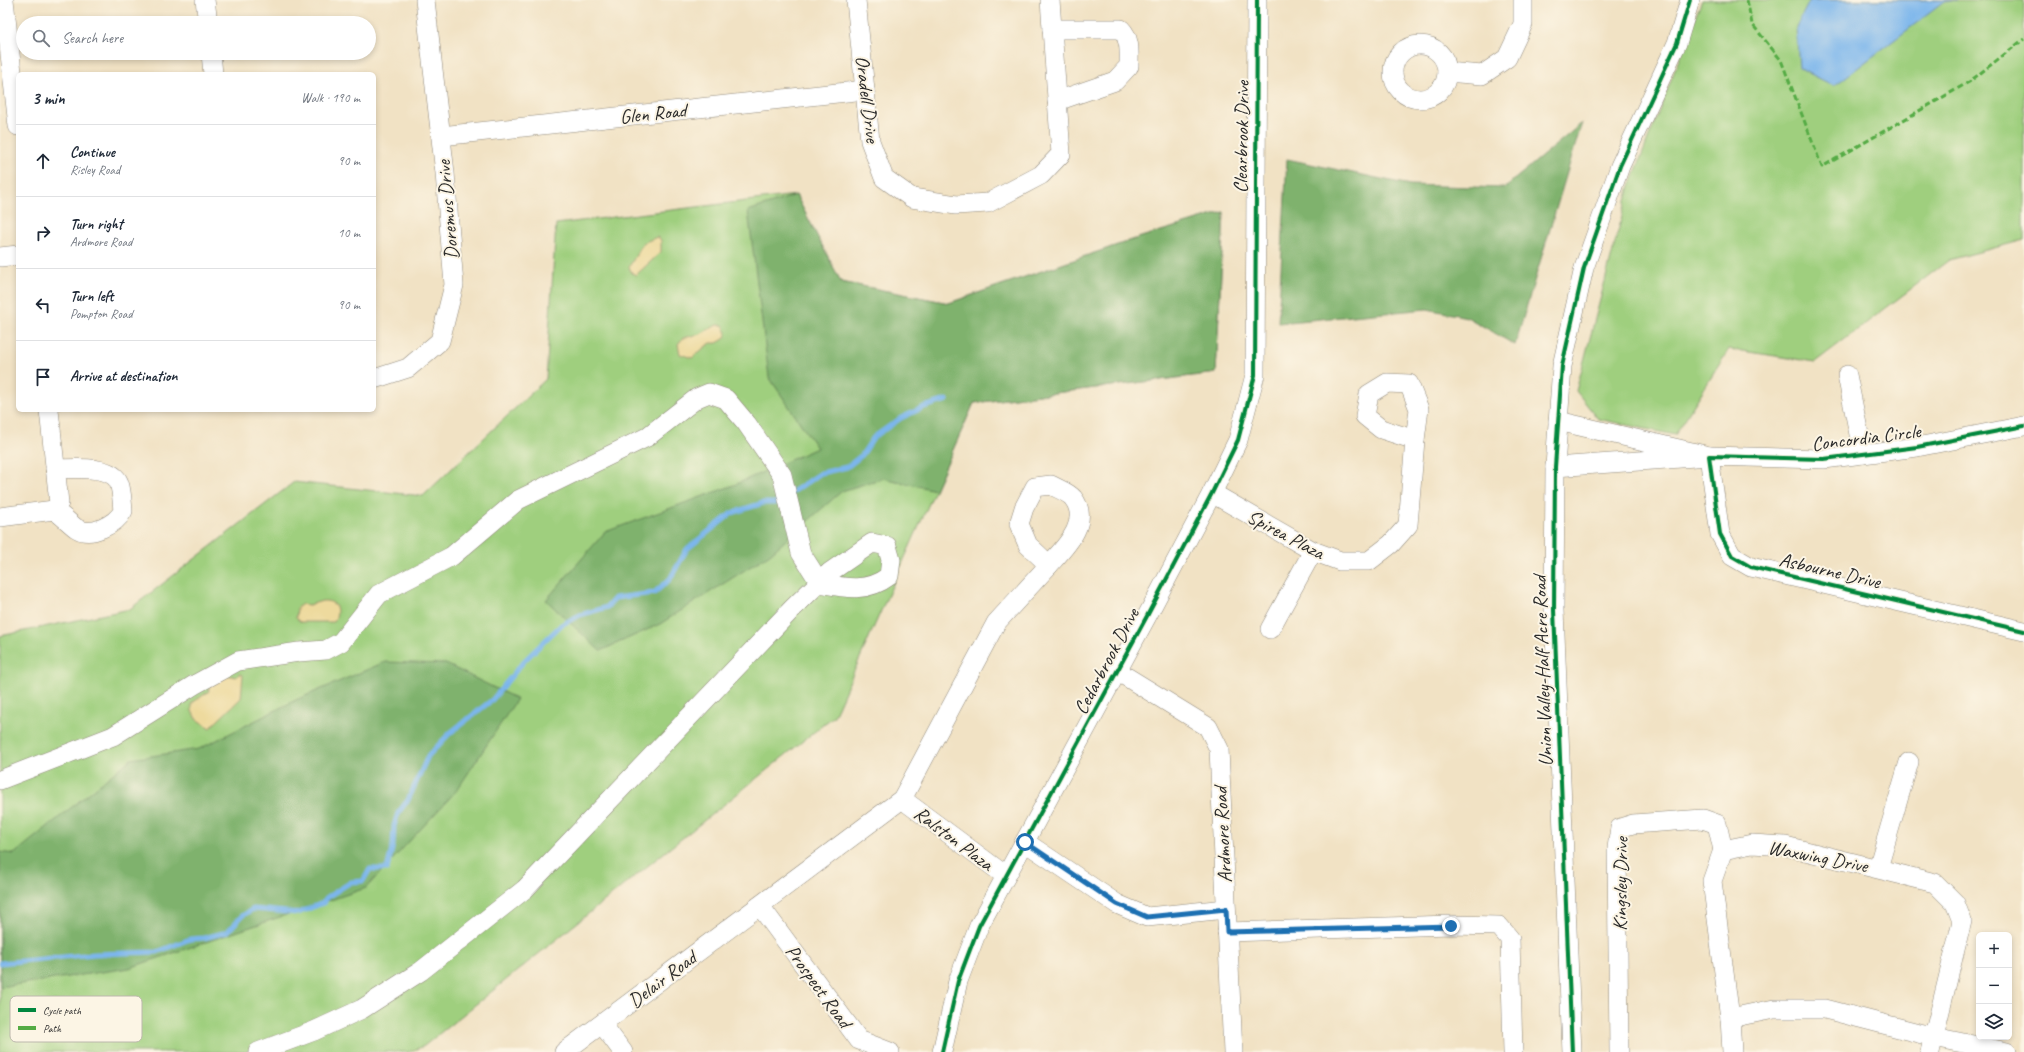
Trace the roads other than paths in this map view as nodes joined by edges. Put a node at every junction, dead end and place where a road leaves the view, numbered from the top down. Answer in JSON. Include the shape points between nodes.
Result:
{"nodes":[{"id":1,"x":205,"y":0,"type":"edge"},
{"id":2,"x":425,"y":0,"type":"edge"},
{"id":3,"x":856,"y":0,"type":"edge"},
{"id":4,"x":1050,"y":0,"type":"edge"},
{"id":5,"x":1257,"y":0,"type":"edge"},
{"id":6,"x":1523,"y":0,"type":"edge"},
{"id":7,"x":1690,"y":0,"type":"edge"},
{"id":8,"x":3,"y":7,"type":"edge"},
{"id":9,"x":207,"y":16,"type":"edge"},
{"id":10,"x":1052,"y":29,"type":"junction"},
{"id":11,"x":212,"y":60,"type":"edge"},
{"id":12,"x":213,"y":72,"type":"edge"},
{"id":13,"x":1447,"y":72,"type":"dead end"},
{"id":14,"x":6,"y":78,"type":"edge"},
{"id":15,"x":865,"y":90,"type":"junction"},
{"id":16,"x":1057,"y":101,"type":"junction"},
{"id":17,"x":16,"y":118,"type":"edge"},
{"id":18,"x":441,"y":136,"type":"junction"},
{"id":19,"x":16,"y":255,"type":"edge"},
{"id":20,"x":0,"y":257,"type":"edge"},
{"id":21,"x":1255,"y":275,"type":"joint"},
{"id":22,"x":1847,"y":375,"type":"dead end"},
{"id":23,"x":376,"y":378,"type":"edge"},
{"id":24,"x":49,"y":412,"type":"edge"},
{"id":25,"x":1558,"y":421,"type":"junction"},
{"id":26,"x":2024,"y":426,"type":"edge"},
{"id":27,"x":1415,"y":440,"type":"dead end"},
{"id":28,"x":1863,"y":454,"type":"junction"},
{"id":29,"x":1709,"y":456,"type":"junction"},
{"id":30,"x":1555,"y":467,"type":"junction"},
{"id":31,"x":55,"y":469,"type":"junction"},
{"id":32,"x":1212,"y":493,"type":"junction"},
{"id":33,"x":54,"y":510,"type":"junction"},
{"id":34,"x":0,"y":517,"type":"edge"},
{"id":35,"x":1313,"y":551,"type":"junction"},
{"id":36,"x":1049,"y":565,"type":"dead end"},
{"id":37,"x":1270,"y":629,"type":"dead end"},
{"id":38,"x":2024,"y":631,"type":"edge"},
{"id":39,"x":1117,"y":671,"type":"junction"},
{"id":40,"x":1909,"y":762,"type":"dead end"},
{"id":41,"x":0,"y":780,"type":"edge"},
{"id":42,"x":902,"y":799,"type":"junction"},
{"id":43,"x":1025,"y":842,"type":"junction"},
{"id":44,"x":1723,"y":850,"type":"junction"},
{"id":45,"x":1878,"y":868,"type":"junction"},
{"id":46,"x":1006,"y":876,"type":"junction"},
{"id":47,"x":760,"y":906,"type":"junction"},
{"id":48,"x":1226,"y":909,"type":"junction"},
{"id":49,"x":1227,"y":932,"type":"junction"},
{"id":50,"x":1730,"y":1018,"type":"junction"},
{"id":51,"x":602,"y":1024,"type":"junction"},
{"id":52,"x":1932,"y":1045,"type":"edge"},
{"id":53,"x":258,"y":1052,"type":"edge"},
{"id":54,"x":564,"y":1052,"type":"edge"},
{"id":55,"x":623,"y":1052,"type":"edge"},
{"id":56,"x":890,"y":1052,"type":"edge"},
{"id":57,"x":942,"y":1052,"type":"edge"},
{"id":58,"x":1233,"y":1052,"type":"edge"},
{"id":59,"x":1513,"y":1052,"type":"edge"},
{"id":60,"x":1572,"y":1052,"type":"edge"},
{"id":61,"x":1619,"y":1052,"type":"edge"},
{"id":62,"x":1732,"y":1052,"type":"edge"},
{"id":63,"x":2007,"y":1052,"type":"edge"}],
"edges":[{"from":1,"to":9,"type":"street"},
{"from":2,"to":18,"type":"street","name":"Doremus Drive"},
{"from":3,"to":15,"type":"street","name":"Oradell Drive"},
{"from":4,"to":10,"type":"street","name":"Oradell Drive"},
{"from":5,"to":21,"type":"street","name":"Clearbrook Drive"},
{"from":6,"to":13,"type":"street","via":[[1523,24],[1507,58],[1482,75]]},
{"from":7,"to":25,"type":"street","name":"Union Valley-Half Acre Road","via":[[1677,43],[1620,166],[1584,268],[1562,366]]},
{"from":8,"to":14,"type":"street"},
{"from":10,"to":16,"type":"street","name":"Oradell Drive"},
{"from":10,"to":16,"type":"street","via":[[1121,29],[1126,35],[1129,49],[1129,66],[1115,81]]},
{"from":11,"to":12,"type":"street"},
{"from":14,"to":17,"type":"street"},
{"from":15,"to":16,"type":"street","name":"Oradell Drive","via":[[870,141],[884,178],[912,198],[956,205],[988,203],[1041,175],[1061,154]]},
{"from":15,"to":18,"type":"street","name":"Glen Road"},
{"from":18,"to":23,"type":"street","name":"Doremus Drive","via":[[454,285],[440,341],[408,368]]},
{"from":19,"to":20,"type":"street"},
{"from":21,"to":32,"type":"street","name":"Cedarbrook Drive","via":[[1255,375],[1238,440]]},
{"from":22,"to":28,"type":"street"},
{"from":24,"to":31,"type":"street"},
{"from":25,"to":29,"type":"street","name":"Concordia Circle"},
{"from":25,"to":30,"type":"street","name":"Union Valley-Half Acre Road"},
{"from":26,"to":28,"type":"street","name":"Concordia Circle","via":[[1917,447]]},
{"from":27,"to":35,"type":"street","name":"Spirea Plaza","via":[[1408,524],[1392,544],[1368,561],[1340,561]]},
{"from":28,"to":29,"type":"street","name":"Concordia Circle","via":[[1824,459]]},
{"from":29,"to":30,"type":"street","name":"Concordia Circle"},
{"from":29,"to":38,"type":"street","name":"Asbourne Drive","via":[[1720,534],[1732,556],[1751,567]]},
{"from":30,"to":60,"type":"street","name":"Union Valley-Half Acre Road","via":[[1554,610]]},
{"from":31,"to":33,"type":"street","via":[[59,503]]},
{"from":31,"to":33,"type":"street","via":[[96,469],[110,474],[119,483],[123,511],[116,520],[100,529],[90,531],[78,529]]},
{"from":32,"to":35,"type":"street","name":"Spirea Plaza"},
{"from":32,"to":39,"type":"street","name":"Cedarbrook Drive"},
{"from":33,"to":34,"type":"street"},
{"from":35,"to":37,"type":"street"},
{"from":36,"to":42,"type":"street","via":[[996,623]]},
{"from":39,"to":43,"type":"street","name":"Cedarbrook Drive"},
{"from":39,"to":48,"type":"street","name":"Ardmore Road","via":[[1208,727],[1219,749]]},
{"from":40,"to":45,"type":"street"},
{"from":41,"to":53,"type":"street","via":[[113,736],[194,685],[238,661],[326,650],[341,642],[379,594],[452,556],[518,500],[647,437],[697,398],[709,393],[726,399],[747,424],[782,475],[801,552],[820,582],[525,889],[421,971],[362,1009]]},
{"from":42,"to":46,"type":"street","name":"Ralston Plaza"},
{"from":42,"to":47,"type":"street","name":"Delair Road"},
{"from":43,"to":46,"type":"street","name":"Cedarbrook Drive"},
{"from":43,"to":48,"type":"street","via":[[1117,904],[1147,917]]},
{"from":44,"to":45,"type":"street","name":"Waxwing Drive","via":[[1752,844],[1785,846]]},
{"from":44,"to":50,"type":"street","via":[[1712,881]]},
{"from":44,"to":61,"type":"street","name":"Kingsley Drive","via":[[1717,824],[1704,819],[1633,824],[1620,828],[1617,848]]},
{"from":45,"to":52,"type":"street","name":"Waxwing Drive","via":[[1935,883],[1955,903],[1962,921]]},
{"from":46,"to":57,"type":"street","name":"Cedarbrook Drive","via":[[979,926],[958,981]]},
{"from":47,"to":51,"type":"street","name":"Delair Road"},
{"from":47,"to":56,"type":"street","name":"Prospect Road","via":[[859,1040]]},
{"from":48,"to":49,"type":"street","name":"Ardmore Road"},
{"from":49,"to":58,"type":"street","name":"Ardmore Road"},
{"from":49,"to":59,"type":"street","via":[[1499,926],[1510,939]]},
{"from":50,"to":52,"type":"street","via":[[1774,1009],[1825,1009]]},
{"from":50,"to":62,"type":"street"},
{"from":51,"to":54,"type":"street","name":"Delair Road"},
{"from":51,"to":55,"type":"street"},
{"from":52,"to":63,"type":"street"}]}
